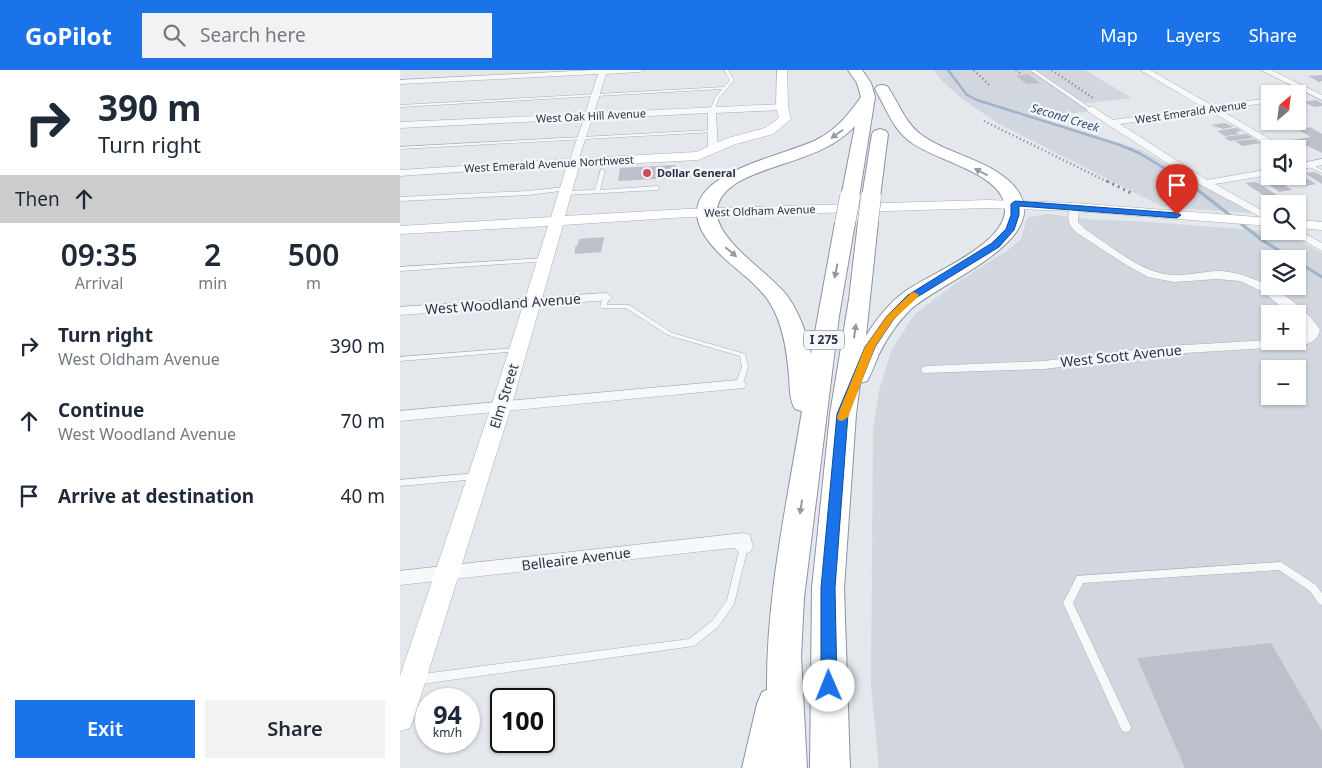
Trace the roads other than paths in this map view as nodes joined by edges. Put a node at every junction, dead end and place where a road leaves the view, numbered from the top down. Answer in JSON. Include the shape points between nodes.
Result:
{"nodes":[{"id":1,"x":640,"y":70,"type":"edge"},
{"id":2,"x":726,"y":70,"type":"edge"},
{"id":3,"x":782,"y":70,"type":"edge"},
{"id":4,"x":855,"y":70,"type":"edge"},
{"id":5,"x":873,"y":70,"type":"edge"},
{"id":6,"x":1032,"y":70,"type":"edge"},
{"id":7,"x":1144,"y":70,"type":"edge"},
{"id":8,"x":1265,"y":70,"type":"edge"},
{"id":9,"x":574,"y":71,"type":"edge"},
{"id":10,"x":603,"y":72,"type":"junction"},
{"id":11,"x":400,"y":82,"type":"edge"},
{"id":12,"x":724,"y":88,"type":"junction"},
{"id":13,"x":875,"y":93,"type":"junction"},
{"id":14,"x":1313,"y":94,"type":"junction"},
{"id":15,"x":596,"y":95,"type":"junction"},
{"id":16,"x":1306,"y":95,"type":"edge"},
{"id":17,"x":1322,"y":98,"type":"edge"},
{"id":18,"x":1261,"y":101,"type":"edge"},
{"id":19,"x":400,"y":106,"type":"edge"},
{"id":20,"x":782,"y":107,"type":"junction"},
{"id":21,"x":1213,"y":108,"type":"junction"},
{"id":22,"x":1090,"y":109,"type":"joint"},
{"id":23,"x":712,"y":111,"type":"junction"},
{"id":24,"x":590,"y":116,"type":"junction"},
{"id":25,"x":1112,"y":123,"type":"junction"},
{"id":26,"x":400,"y":125,"type":"edge"},
{"id":27,"x":712,"y":131,"type":"junction"},
{"id":28,"x":582,"y":138,"type":"junction"},
{"id":29,"x":1267,"y":140,"type":"edge"},
{"id":30,"x":400,"y":148,"type":"edge"},
{"id":31,"x":713,"y":150,"type":"junction"},
{"id":32,"x":574,"y":162,"type":"junction"},
{"id":33,"x":1322,"y":162,"type":"edge"},
{"id":34,"x":1306,"y":163,"type":"edge"},
{"id":35,"x":1309,"y":165,"type":"junction"},
{"id":36,"x":1306,"y":166,"type":"edge"},
{"id":37,"x":603,"y":170,"type":"dead end"},
{"id":38,"x":1322,"y":172,"type":"edge"},
{"id":39,"x":400,"y":173,"type":"edge"},
{"id":40,"x":1261,"y":174,"type":"edge"},
{"id":41,"x":1205,"y":183,"type":"junction"},
{"id":42,"x":658,"y":188,"type":"dead end"},
{"id":43,"x":566,"y":191,"type":"junction"},
{"id":44,"x":598,"y":191,"type":"junction"},
{"id":45,"x":400,"y":199,"type":"edge"},
{"id":46,"x":1015,"y":204,"type":"junction"},
{"id":47,"x":1074,"y":207,"type":"junction"},
{"id":48,"x":705,"y":212,"type":"junction"},
{"id":49,"x":1261,"y":216,"type":"edge"},
{"id":50,"x":558,"y":219,"type":"junction"},
{"id":51,"x":1261,"y":220,"type":"edge"},
{"id":52,"x":868,"y":222,"type":"joint"},
{"id":53,"x":1306,"y":225,"type":"edge"},
{"id":54,"x":1322,"y":226,"type":"edge"},
{"id":55,"x":400,"y":230,"type":"edge"},
{"id":56,"x":1306,"y":239,"type":"edge"},
{"id":57,"x":1322,"y":248,"type":"edge"},
{"id":58,"x":546,"y":260,"type":"junction"},
{"id":59,"x":400,"y":269,"type":"edge"},
{"id":60,"x":606,"y":297,"type":"joint"},
{"id":61,"x":533,"y":302,"type":"junction"},
{"id":62,"x":400,"y":311,"type":"edge"},
{"id":63,"x":519,"y":350,"type":"junction"},
{"id":64,"x":400,"y":359,"type":"edge"},
{"id":65,"x":928,"y":370,"type":"dead end"},
{"id":66,"x":739,"y":385,"type":"joint"},
{"id":67,"x":501,"y":407,"type":"junction"},
{"id":68,"x":843,"y":414,"type":"junction"},
{"id":69,"x":400,"y":416,"type":"edge"},
{"id":70,"x":807,"y":458,"type":"junction"},
{"id":71,"x":479,"y":475,"type":"junction"},
{"id":72,"x":400,"y":483,"type":"edge"},
{"id":73,"x":744,"y":547,"type":"joint"},
{"id":74,"x":446,"y":574,"type":"junction"},
{"id":75,"x":400,"y":578,"type":"edge"},
{"id":76,"x":1322,"y":601,"type":"edge"},
{"id":77,"x":784,"y":656,"type":"junction"},
{"id":78,"x":406,"y":681,"type":"edge"},
{"id":79,"x":400,"y":718,"type":"edge"},
{"id":80,"x":1126,"y":728,"type":"dead end"},
{"id":81,"x":832,"y":760,"type":"edge"},
{"id":82,"x":762,"y":768,"type":"edge"},
{"id":83,"x":787,"y":768,"type":"edge"}],
"edges":[{"from":1,"to":10,"type":"street"},
{"from":2,"to":12,"type":"lane","via":[[732,80]]},
{"from":3,"to":20,"type":"street"},
{"from":4,"to":13,"type":"highway","number":"I 275"},
{"from":5,"to":13,"type":"highway","number":"I 275"},
{"from":6,"to":22,"type":"lane"},
{"from":7,"to":21,"type":"street"},
{"from":8,"to":14,"type":"street"},
{"from":9,"to":10,"type":"street"},
{"from":9,"to":11,"type":"street"},
{"from":10,"to":15,"type":"street","name":"Elm Street"},
{"from":12,"to":15,"type":"lane"},
{"from":12,"to":23,"type":"lane"},
{"from":46,"to":13,"type":"highway","one_way":true,"via":[[1006,187],[997,181],[914,137]]},
{"from":13,"to":48,"type":"highway","one_way":true,"via":[[842,131],[823,143],[727,181],[715,190]]},
{"from":13,"to":52,"type":"highway","number":"I 275","bridge":true,"via":[[884,106]]},
{"from":13,"to":70,"type":"highway","number":"I 275","one_way":true,"bridge":true,"via":[[845,223]]},
{"from":14,"to":16,"type":"street"},
{"from":14,"to":17,"type":"street"},
{"from":15,"to":19,"type":"lane"},
{"from":15,"to":24,"type":"street","name":"Elm Street"},
{"from":18,"to":21,"type":"street","name":"West Emerald Avenue"},
{"from":20,"to":23,"type":"street","name":"West Oak Hill Avenue"},
{"from":20,"to":31,"type":"street","name":"West Emerald Avenue Northwest","via":[[785,120],[769,131]]},
{"from":21,"to":25,"type":"street","name":"West Emerald Avenue"},
{"from":21,"to":29,"type":"street"},
{"from":22,"to":25,"type":"street"},
{"from":23,"to":24,"type":"street","name":"West Oak Hill Avenue"},
{"from":23,"to":27,"type":"street"},
{"from":24,"to":26,"type":"street","name":"West Oak Hill Avenue"},
{"from":24,"to":28,"type":"street","name":"Elm Street"},
{"from":25,"to":41,"type":"street"},
{"from":27,"to":28,"type":"lane"},
{"from":27,"to":31,"type":"street"},
{"from":28,"to":30,"type":"lane"},
{"from":28,"to":32,"type":"street","name":"Elm Street"},
{"from":31,"to":32,"type":"street","name":"West Emerald Avenue Northwest","via":[[698,156]]},
{"from":32,"to":39,"type":"street","name":"West Emerald Avenue Northwest"},
{"from":32,"to":43,"type":"street","name":"Elm Street"},
{"from":33,"to":35,"type":"street"},
{"from":34,"to":35,"type":"street"},
{"from":35,"to":36,"type":"street"},
{"from":35,"to":38,"type":"lane"},
{"from":37,"to":44,"type":"lane"},
{"from":40,"to":41,"type":"street"},
{"from":41,"to":49,"type":"street"},
{"from":42,"to":44,"type":"lane"},
{"from":43,"to":44,"type":"lane"},
{"from":43,"to":45,"type":"lane"},
{"from":43,"to":50,"type":"street","name":"Elm Street"},
{"from":46,"to":47,"type":"street","name":"West Oldham Avenue"},
{"from":46,"to":48,"type":"street","name":"West Oldham Avenue"},
{"from":46,"to":68,"type":"highway","via":[[1010,230],[996,245],[911,297],[890,318],[870,347]]},
{"from":47,"to":51,"type":"street","name":"West Oldham Avenue"},
{"from":47,"to":65,"type":"street","name":"West Scott Avenue","via":[[1073,223],[1081,231],[1148,273],[1169,278],[1220,275],[1256,282],[1309,323],[1312,336],[1300,342],[1168,350],[1044,365]]},
{"from":48,"to":50,"type":"street","name":"West Oldham Avenue"},
{"from":48,"to":70,"type":"highway","one_way":true,"via":[[712,233],[779,300],[791,325],[801,360]]},
{"from":50,"to":55,"type":"street","name":"West Oldham Avenue"},
{"from":50,"to":58,"type":"street","name":"Elm Street"},
{"from":68,"to":52,"type":"highway","number":"I 275","one_way":true},
{"from":53,"to":54,"type":"street"},
{"from":56,"to":57,"type":"street"},
{"from":58,"to":59,"type":"lane"},
{"from":58,"to":61,"type":"street","name":"Elm Street"},
{"from":60,"to":61,"type":"street","name":"West Woodland Avenue"},
{"from":60,"to":66,"type":"lane","via":[[603,307],[627,306],[670,334],[743,355],[745,367]]},
{"from":61,"to":62,"type":"street","name":"West Woodland Avenue"},
{"from":61,"to":63,"type":"street","name":"Elm Street"},
{"from":63,"to":64,"type":"lane"},
{"from":63,"to":67,"type":"street","name":"Elm Street"},
{"from":66,"to":67,"type":"street"},
{"from":67,"to":69,"type":"street"},
{"from":67,"to":71,"type":"street","name":"Elm Street"},
{"from":68,"to":81,"type":"highway","number":"I 275","via":[[828,588]]},
{"from":70,"to":77,"type":"highway","number":"I 275","one_way":true,"via":[[788,598]]},
{"from":71,"to":72,"type":"lane"},
{"from":71,"to":74,"type":"street","name":"Elm Street"},
{"from":73,"to":74,"type":"street","name":"Belleaire Avenue","via":[[744,540],[731,541]]},
{"from":73,"to":78,"type":"lane","via":[[731,600],[715,624],[691,643]]},
{"from":74,"to":75,"type":"street","name":"Belleaire Avenue"},
{"from":74,"to":78,"type":"street","name":"Elm Street"},
{"from":76,"to":80,"type":"lane","via":[[1313,588],[1281,566],[1080,579],[1068,603]]},
{"from":77,"to":82,"type":"highway"},
{"from":77,"to":83,"type":"highway","number":"I 275"},
{"from":78,"to":79,"type":"street","name":"Elm Street"}]}
